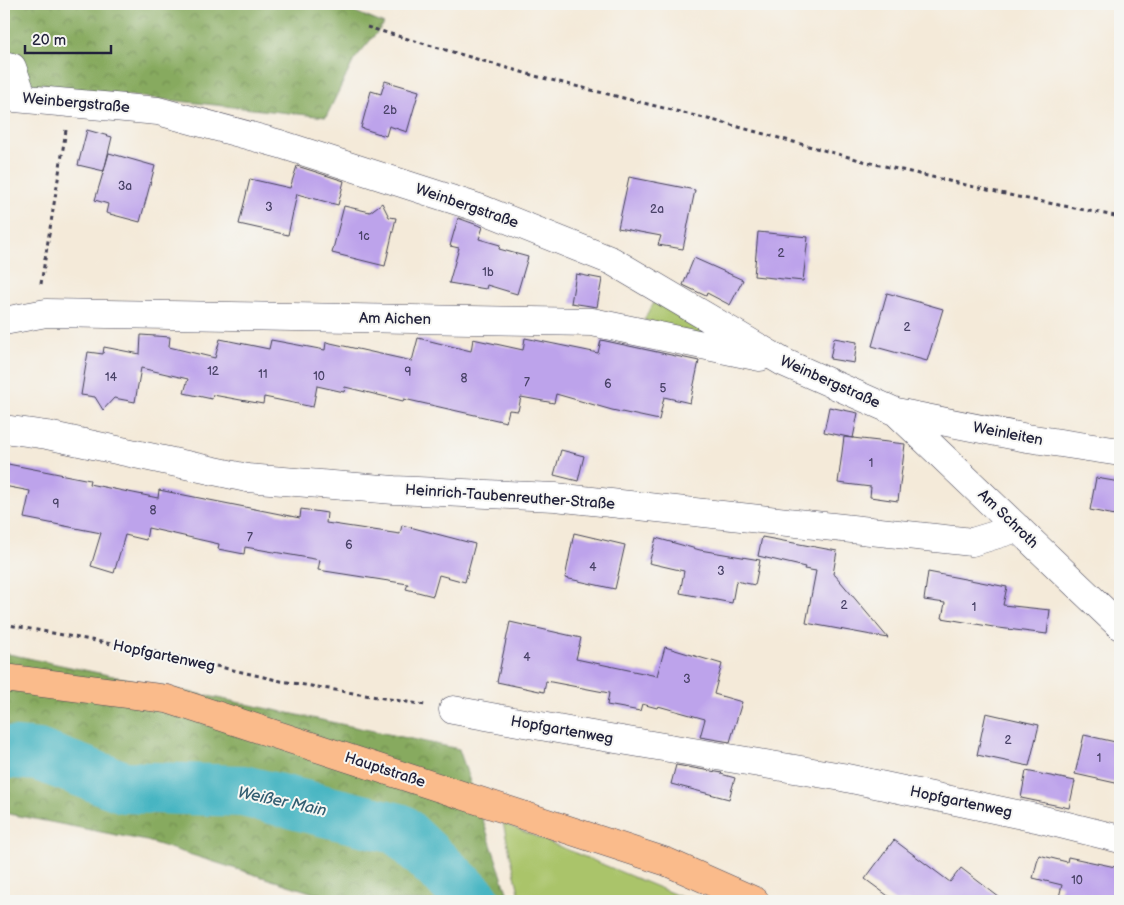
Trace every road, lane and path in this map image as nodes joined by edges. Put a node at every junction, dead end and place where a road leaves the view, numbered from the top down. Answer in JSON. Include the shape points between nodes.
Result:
{"nodes":[{"id":1,"x":367,"y":27,"type":"dead end"},
{"id":2,"x":4,"y":65,"type":"edge"},
{"id":3,"x":14,"y":97,"type":"edge"},
{"id":4,"x":70,"y":102,"type":"junction"},
{"id":5,"x":1120,"y":217,"type":"edge"},
{"id":6,"x":36,"y":315,"type":"junction"},
{"id":7,"x":4,"y":321,"type":"edge"},
{"id":8,"x":783,"y":362,"type":"junction"},
{"id":9,"x":896,"y":412,"type":"junction"},
{"id":10,"x":4,"y":430,"type":"edge"},
{"id":11,"x":1120,"y":452,"type":"edge"},
{"id":12,"x":1018,"y":528,"type":"junction"},
{"id":13,"x":4,"y":624,"type":"edge"},
{"id":14,"x":1120,"y":626,"type":"edge"},
{"id":15,"x":4,"y":678,"type":"edge"},
{"id":16,"x":453,"y":710,"type":"joint"},
{"id":17,"x":1120,"y":840,"type":"edge"},
{"id":18,"x":755,"y":901,"type":"edge"}],
"edges":[{"from":1,"to":5,"type":"path","via":[[535,76],[867,162]]},
{"from":2,"to":3,"type":"street","via":[[12,67]]},
{"from":3,"to":4,"type":"street","name":"Weinbergstraße"},
{"from":4,"to":6,"type":"path"},
{"from":4,"to":8,"type":"street","name":"Weinbergstraße","via":[[158,111],[280,144],[480,208],[612,261]]},
{"from":6,"to":7,"type":"street","name":"Am Aichen"},
{"from":6,"to":8,"type":"street","name":"Am Aichen","via":[[592,322]]},
{"from":8,"to":9,"type":"street","name":"Weinbergstraße"},
{"from":9,"to":11,"type":"street","name":"Weinleiten","via":[[1026,438]]},
{"from":9,"to":12,"type":"street","name":"Am Schroth"},
{"from":10,"to":12,"type":"street","name":"Heinrich-Taubenreuther-Straße","via":[[47,435],[247,478],[555,498],[972,542]]},
{"from":12,"to":14,"type":"street","name":"Am Schroth"},
{"from":13,"to":16,"type":"path","name":"Hopfgartenweg","via":[[155,652],[281,681]]},
{"from":15,"to":18,"type":"main road","name":"Hauptstraße","via":[[167,699],[667,862]]},
{"from":16,"to":17,"type":"street","name":"Hopfgartenweg","via":[[842,777],[1036,818]]}]}
